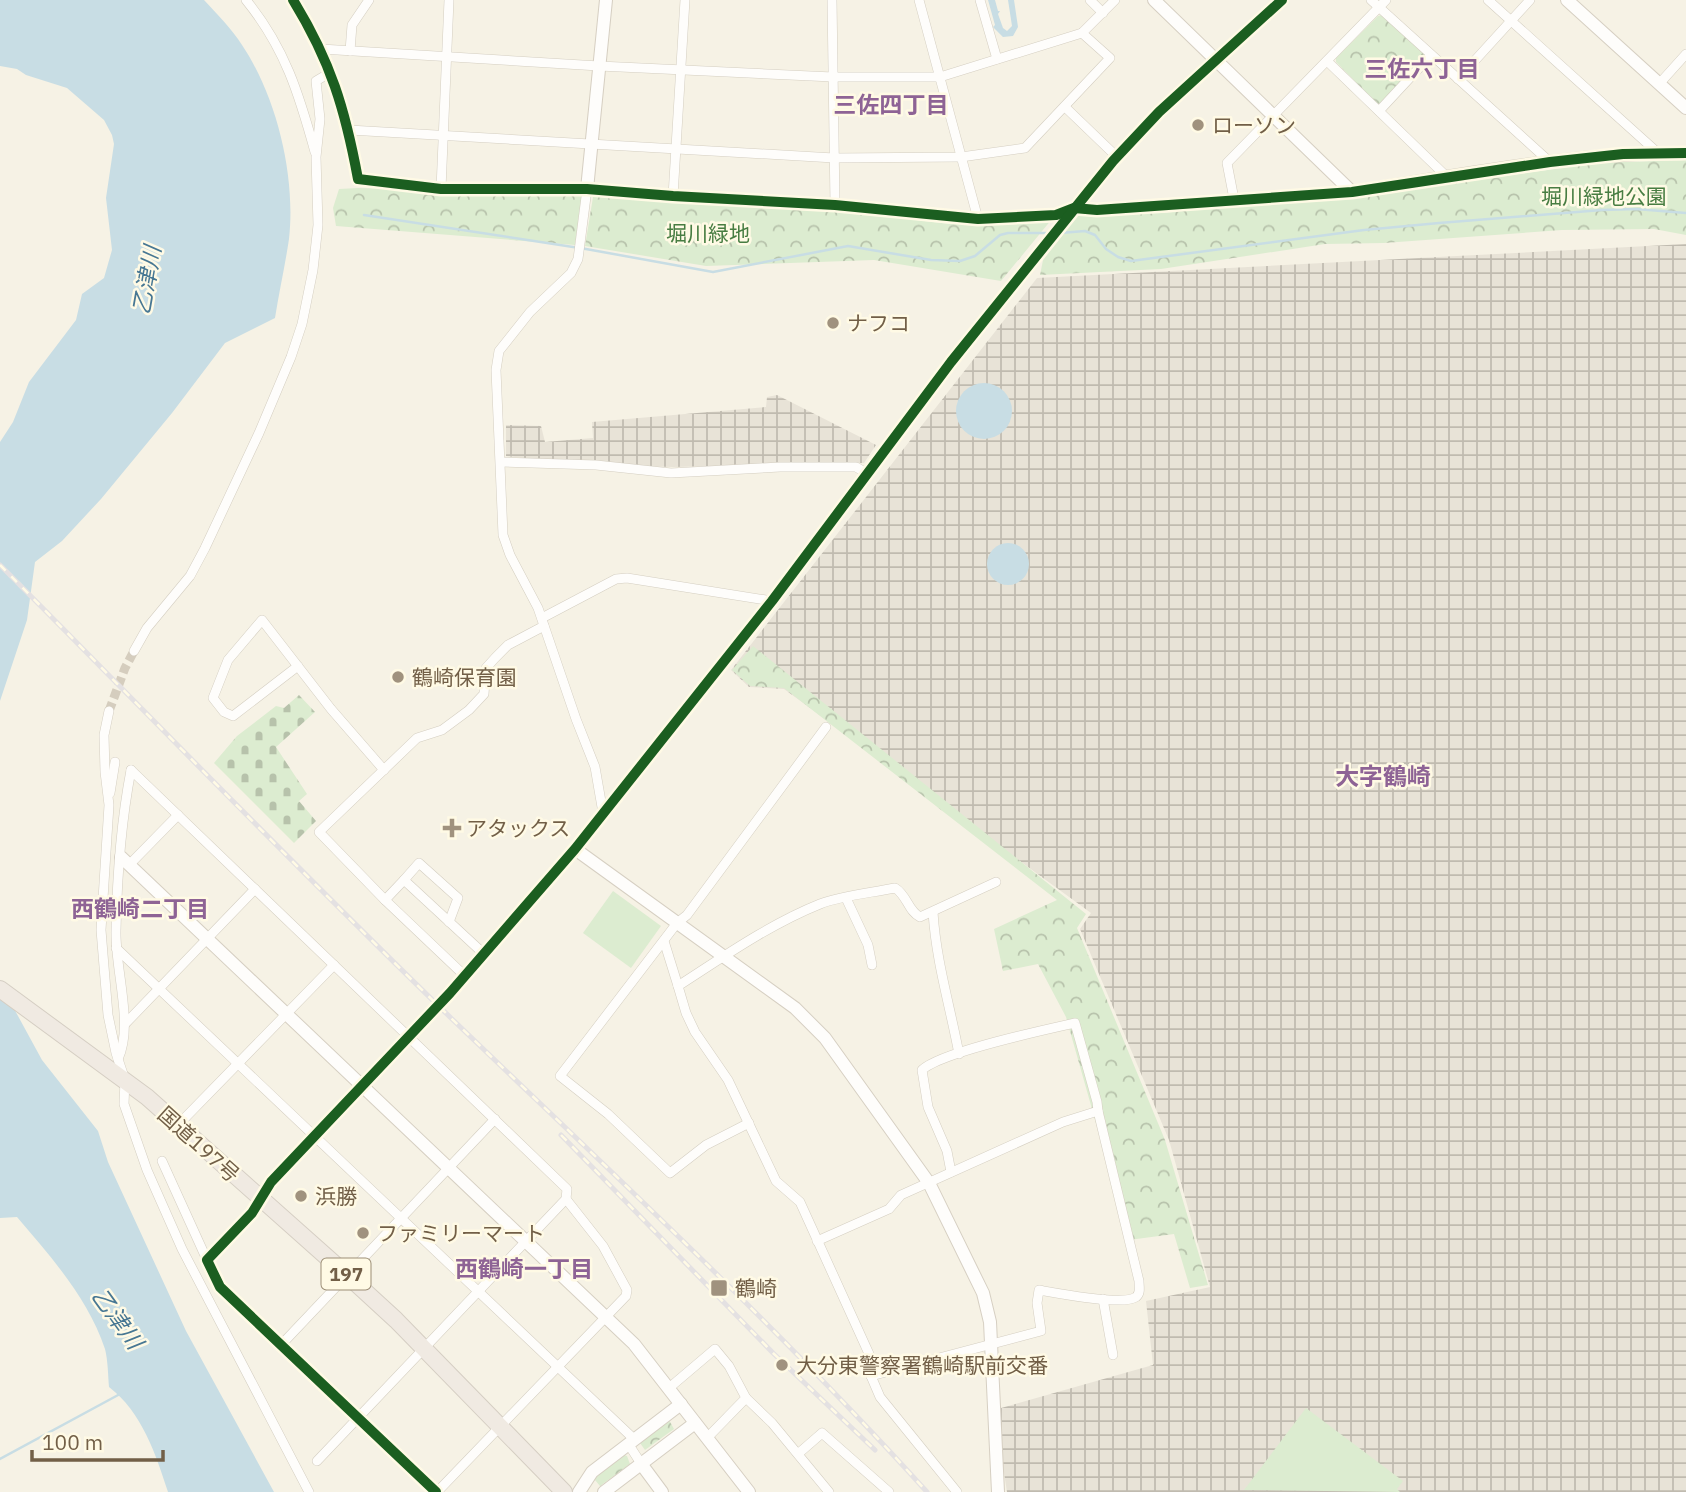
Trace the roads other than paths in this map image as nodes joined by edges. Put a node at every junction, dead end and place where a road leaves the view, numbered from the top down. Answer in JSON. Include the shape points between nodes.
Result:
{"nodes":[{"id":1,"x":246,"y":0,"type":"edge"},
{"id":2,"x":293,"y":0,"type":"edge"},
{"id":3,"x":369,"y":0,"type":"edge"},
{"id":4,"x":449,"y":0,"type":"edge"},
{"id":5,"x":606,"y":0,"type":"edge"},
{"id":6,"x":685,"y":0,"type":"edge"},
{"id":7,"x":832,"y":0,"type":"edge"},
{"id":8,"x":919,"y":0,"type":"edge"},
{"id":9,"x":981,"y":0,"type":"edge"},
{"id":10,"x":1090,"y":0,"type":"edge"},
{"id":11,"x":1115,"y":0,"type":"edge"},
{"id":12,"x":1154,"y":0,"type":"edge"},
{"id":13,"x":1282,"y":0,"type":"edge"},
{"id":14,"x":1371,"y":0,"type":"edge"},
{"id":15,"x":1488,"y":0,"type":"edge"},
{"id":16,"x":1530,"y":0,"type":"edge"},
{"id":17,"x":1567,"y":0,"type":"edge"},
{"id":18,"x":1382,"y":4,"type":"edge"},
{"id":19,"x":1103,"y":13,"type":"junction"},
{"id":20,"x":1511,"y":21,"type":"junction"},
{"id":21,"x":1082,"y":33,"type":"junction"},
{"id":22,"x":321,"y":49,"type":"junction"},
{"id":23,"x":350,"y":51,"type":"junction"},
{"id":24,"x":1686,"y":54,"type":"edge"},
{"id":25,"x":1431,"y":55,"type":"junction"},
{"id":26,"x":447,"y":57,"type":"junction"},
{"id":27,"x":998,"y":59,"type":"junction"},
{"id":28,"x":1216,"y":60,"type":"junction"},
{"id":29,"x":1327,"y":61,"type":"junction"},
{"id":30,"x":599,"y":66,"type":"junction"},
{"id":31,"x":681,"y":69,"type":"junction"},
{"id":32,"x":331,"y":72,"type":"junction"},
{"id":33,"x":833,"y":77,"type":"junction"},
{"id":34,"x":940,"y":77,"type":"junction"},
{"id":35,"x":1458,"y":79,"type":"junction"},
{"id":36,"x":1659,"y":83,"type":"junction"},
{"id":37,"x":1065,"y":107,"type":"junction"},
{"id":38,"x":1686,"y":108,"type":"edge"},
{"id":39,"x":1379,"y":111,"type":"junction"},
{"id":40,"x":1273,"y":116,"type":"junction"},
{"id":41,"x":349,"y":130,"type":"junction"},
{"id":42,"x":443,"y":135,"type":"junction"},
{"id":43,"x":591,"y":144,"type":"junction"},
{"id":44,"x":676,"y":148,"type":"junction"},
{"id":45,"x":1658,"y":153,"type":"junction"},
{"id":46,"x":1686,"y":153,"type":"edge"},
{"id":47,"x":961,"y":156,"type":"junction"},
{"id":48,"x":316,"y":157,"type":"junction"},
{"id":49,"x":1117,"y":157,"type":"junction"},
{"id":50,"x":834,"y":158,"type":"junction"},
{"id":51,"x":1550,"y":162,"type":"junction"},
{"id":52,"x":1447,"y":177,"type":"junction"},
{"id":53,"x":587,"y":188,"type":"junction"},
{"id":54,"x":440,"y":189,"type":"junction"},
{"id":55,"x":1352,"y":191,"type":"junction"},
{"id":56,"x":673,"y":196,"type":"junction"},
{"id":57,"x":1234,"y":199,"type":"junction"},
{"id":58,"x":835,"y":205,"type":"junction"},
{"id":59,"x":1074,"y":208,"type":"junction"},
{"id":60,"x":978,"y":219,"type":"junction"},
{"id":61,"x":501,"y":462,"type":"junction"},
{"id":62,"x":868,"y":474,"type":"junction"},
{"id":63,"x":772,"y":601,"type":"junction"},
{"id":64,"x":543,"y":622,"type":"junction"},
{"id":65,"x":134,"y":651,"type":"tunnel mouth"},
{"id":66,"x":298,"y":666,"type":"junction"},
{"id":67,"x":109,"y":711,"type":"tunnel mouth"},
{"id":68,"x":826,"y":727,"type":"dead end"},
{"id":69,"x":115,"y":762,"type":"dead end"},
{"id":70,"x":384,"y":770,"type":"junction"},
{"id":71,"x":109,"y":805,"type":"junction"},
{"id":72,"x":603,"y":813,"type":"junction"},
{"id":73,"x":178,"y":815,"type":"junction"},
{"id":74,"x":575,"y":849,"type":"junction"},
{"id":75,"x":125,"y":861,"type":"junction"},
{"id":76,"x":404,"y":880,"type":"junction"},
{"id":77,"x":996,"y":882,"type":"dead end"},
{"id":78,"x":255,"y":889,"type":"junction"},
{"id":79,"x":846,"y":898,"type":"junction"},
{"id":80,"x":385,"y":900,"type":"junction"},
{"id":81,"x":933,"y":912,"type":"junction"},
{"id":82,"x":449,"y":922,"type":"junction"},
{"id":83,"x":677,"y":923,"type":"junction"},
{"id":84,"x":207,"y":939,"type":"junction"},
{"id":85,"x":664,"y":941,"type":"junction"},
{"id":86,"x":116,"y":948,"type":"junction"},
{"id":87,"x":484,"y":954,"type":"junction"},
{"id":88,"x":724,"y":956,"type":"junction"},
{"id":89,"x":334,"y":965,"type":"junction"},
{"id":90,"x":872,"y":965,"type":"dead end"},
{"id":91,"x":466,"y":976,"type":"junction"},
{"id":92,"x":678,"y":986,"type":"junction"},
{"id":93,"x":0,"y":989,"type":"edge"},
{"id":94,"x":159,"y":989,"type":"junction"},
{"id":95,"x":286,"y":1014,"type":"junction"},
{"id":96,"x":125,"y":1024,"type":"junction"},
{"id":97,"x":409,"y":1037,"type":"junction"},
{"id":98,"x":959,"y":1054,"type":"junction"},
{"id":99,"x":238,"y":1063,"type":"junction"},
{"id":100,"x":119,"y":1070,"type":"junction"},
{"id":101,"x":362,"y":1086,"type":"junction"},
{"id":102,"x":1098,"y":1111,"type":"junction"},
{"id":103,"x":495,"y":1119,"type":"junction"},
{"id":104,"x":749,"y":1123,"type":"junction"},
{"id":105,"x":178,"y":1125,"type":"junction"},
{"id":106,"x":315,"y":1136,"type":"junction"},
{"id":107,"x":162,"y":1161,"type":"dead end"},
{"id":108,"x":449,"y":1168,"type":"junction"},
{"id":109,"x":951,"y":1171,"type":"junction"},
{"id":110,"x":929,"y":1183,"type":"junction"},
{"id":111,"x":260,"y":1199,"type":"junction"},
{"id":112,"x":566,"y":1199,"type":"junction"},
{"id":113,"x":401,"y":1218,"type":"junction"},
{"id":114,"x":526,"y":1241,"type":"junction"},
{"id":115,"x":817,"y":1241,"type":"junction"},
{"id":116,"x":207,"y":1259,"type":"junction"},
{"id":117,"x":347,"y":1275,"type":"junction"},
{"id":118,"x":478,"y":1291,"type":"junction"},
{"id":119,"x":1103,"y":1299,"type":"junction"},
{"id":120,"x":606,"y":1317,"type":"junction"},
{"id":121,"x":990,"y":1343,"type":"junction"},
{"id":122,"x":281,"y":1345,"type":"junction"},
{"id":123,"x":424,"y":1349,"type":"junction"},
{"id":124,"x":1113,"y":1355,"type":"dead end"},
{"id":125,"x":558,"y":1367,"type":"junction"},
{"id":126,"x":871,"y":1376,"type":"junction"},
{"id":127,"x":669,"y":1388,"type":"junction"},
{"id":128,"x":747,"y":1398,"type":"junction"},
{"id":129,"x":681,"y":1404,"type":"junction"},
{"id":130,"x":358,"y":1418,"type":"junction"},
{"id":131,"x":695,"y":1423,"type":"junction"},
{"id":132,"x":500,"y":1427,"type":"junction"},
{"id":133,"x":707,"y":1438,"type":"junction"},
{"id":134,"x":632,"y":1442,"type":"junction"},
{"id":135,"x":799,"y":1453,"type":"junction"},
{"id":136,"x":317,"y":1461,"type":"dead end"},
{"id":137,"x":642,"y":1465,"type":"junction"},
{"id":138,"x":309,"y":1492,"type":"edge"},
{"id":139,"x":437,"y":1492,"type":"edge"},
{"id":140,"x":564,"y":1492,"type":"edge"},
{"id":141,"x":579,"y":1492,"type":"edge"},
{"id":142,"x":604,"y":1492,"type":"edge"},
{"id":143,"x":662,"y":1492,"type":"edge"},
{"id":144,"x":748,"y":1492,"type":"edge"},
{"id":145,"x":829,"y":1492,"type":"edge"},
{"id":146,"x":889,"y":1492,"type":"edge"},
{"id":147,"x":957,"y":1492,"type":"edge"},
{"id":148,"x":998,"y":1492,"type":"edge"}],
"edges":[{"from":1,"to":48,"type":"street","via":[[289,67]]},
{"from":2,"to":22,"type":"street"},
{"from":3,"to":23,"type":"street","via":[[352,25]]},
{"from":4,"to":26,"type":"street"},
{"from":5,"to":30,"type":"street"},
{"from":6,"to":31,"type":"street"},
{"from":7,"to":33,"type":"street"},
{"from":8,"to":34,"type":"street"},
{"from":9,"to":27,"type":"street"},
{"from":10,"to":19,"type":"street"},
{"from":11,"to":19,"type":"street"},
{"from":12,"to":28,"type":"street"},
{"from":13,"to":28,"type":"street"},
{"from":14,"to":18,"type":"street"},
{"from":15,"to":20,"type":"street"},
{"from":16,"to":20,"type":"street"},
{"from":17,"to":36,"type":"street"},
{"from":18,"to":25,"type":"street"},
{"from":18,"to":29,"type":"street"},
{"from":19,"to":21,"type":"street"},
{"from":20,"to":35,"type":"street"},
{"from":20,"to":45,"type":"street"},
{"from":21,"to":27,"type":"street"},
{"from":21,"to":37,"type":"street","via":[[1111,58]]},
{"from":22,"to":23,"type":"street"},
{"from":22,"to":32,"type":"street"},
{"from":23,"to":26,"type":"street"},
{"from":24,"to":36,"type":"street"},
{"from":25,"to":35,"type":"street"},
{"from":25,"to":39,"type":"street"},
{"from":26,"to":30,"type":"street"},
{"from":26,"to":42,"type":"street"},
{"from":27,"to":34,"type":"street"},
{"from":28,"to":40,"type":"street"},
{"from":28,"to":49,"type":"street"},
{"from":29,"to":39,"type":"street"},
{"from":29,"to":40,"type":"street"},
{"from":30,"to":31,"type":"street"},
{"from":30,"to":43,"type":"street"},
{"from":31,"to":33,"type":"street"},
{"from":31,"to":44,"type":"street"},
{"from":32,"to":41,"type":"street"},
{"from":32,"to":48,"type":"street","via":[[316,81],[320,119]]},
{"from":33,"to":34,"type":"street"},
{"from":33,"to":50,"type":"street"},
{"from":34,"to":47,"type":"street"},
{"from":35,"to":51,"type":"street"},
{"from":36,"to":38,"type":"street"},
{"from":37,"to":47,"type":"street","via":[[1025,148]]},
{"from":37,"to":49,"type":"street"},
{"from":39,"to":52,"type":"street"},
{"from":40,"to":55,"type":"street"},
{"from":40,"to":57,"type":"street","via":[[1227,163]]},
{"from":41,"to":42,"type":"street"},
{"from":41,"to":54,"type":"street","via":[[358,180]]},
{"from":42,"to":43,"type":"street"},
{"from":42,"to":54,"type":"street"},
{"from":43,"to":44,"type":"street"},
{"from":43,"to":53,"type":"street"},
{"from":44,"to":50,"type":"street"},
{"from":44,"to":56,"type":"street"},
{"from":45,"to":46,"type":"street"},
{"from":45,"to":51,"type":"street"},
{"from":47,"to":50,"type":"street"},
{"from":47,"to":60,"type":"street"},
{"from":48,"to":65,"type":"street","via":[[313,270],[291,357],[205,548],[190,576]]},
{"from":49,"to":59,"type":"street"},
{"from":50,"to":58,"type":"street"},
{"from":51,"to":52,"type":"street"},
{"from":52,"to":55,"type":"street"},
{"from":53,"to":54,"type":"street"},
{"from":53,"to":56,"type":"street"},
{"from":53,"to":61,"type":"street","via":[[578,259],[571,273],[530,312],[499,351]]},
{"from":55,"to":57,"type":"street"},
{"from":56,"to":58,"type":"street"},
{"from":57,"to":59,"type":"street"},
{"from":58,"to":60,"type":"street"},
{"from":59,"to":60,"type":"street","via":[[1056,215]]},
{"from":59,"to":62,"type":"street"},
{"from":61,"to":62,"type":"street","via":[[671,473],[856,467]]},
{"from":61,"to":64,"type":"street","via":[[503,535]]},
{"from":62,"to":63,"type":"street"},
{"from":63,"to":64,"type":"street","via":[[616,579]]},
{"from":63,"to":72,"type":"street"},
{"from":64,"to":70,"type":"street","via":[[508,645],[486,668],[484,694],[469,710],[442,730],[417,738]]},
{"from":64,"to":72,"type":"street","via":[[595,767]]},
{"from":66,"to":66,"type":"street","via":[[233,716],[213,698],[228,660],[262,620]]},
{"from":66,"to":70,"type":"street"},
{"from":67,"to":71,"type":"street","via":[[103,753]]},
{"from":68,"to":83,"type":"street"},
{"from":69,"to":71,"type":"street"},
{"from":70,"to":80,"type":"street","via":[[319,832]]},
{"from":71,"to":100,"type":"street","via":[[101,930],[108,1015]]},
{"from":72,"to":74,"type":"street"},
{"from":73,"to":75,"type":"street"},
{"from":73,"to":75,"type":"street","via":[[131,770]]},
{"from":73,"to":78,"type":"street"},
{"from":74,"to":83,"type":"street"},
{"from":74,"to":87,"type":"street"},
{"from":75,"to":84,"type":"street"},
{"from":75,"to":86,"type":"street"},
{"from":76,"to":80,"type":"street"},
{"from":76,"to":82,"type":"street"},
{"from":76,"to":82,"type":"street","via":[[419,863],[458,898]]},
{"from":77,"to":81,"type":"street"},
{"from":78,"to":84,"type":"street"},
{"from":78,"to":89,"type":"street"},
{"from":79,"to":81,"type":"street","via":[[895,888],[914,914],[920,917]]},
{"from":79,"to":88,"type":"street","via":[[795,915]]},
{"from":79,"to":90,"type":"street"},
{"from":80,"to":91,"type":"street"},
{"from":81,"to":98,"type":"street","via":[[938,964]]},
{"from":82,"to":87,"type":"street"},
{"from":83,"to":85,"type":"street"},
{"from":83,"to":88,"type":"street"},
{"from":84,"to":94,"type":"street"},
{"from":84,"to":95,"type":"street"},
{"from":85,"to":92,"type":"street"},
{"from":85,"to":104,"type":"street","via":[[560,1076],[670,1173],[706,1145]]},
{"from":86,"to":94,"type":"street"},
{"from":86,"to":96,"type":"street"},
{"from":87,"to":91,"type":"street"},
{"from":88,"to":92,"type":"street"},
{"from":88,"to":110,"type":"street","via":[[794,1008],[825,1038]]},
{"from":89,"to":95,"type":"street"},
{"from":89,"to":97,"type":"street"},
{"from":91,"to":97,"type":"street"},
{"from":92,"to":104,"type":"street","via":[[695,1032],[728,1080]]},
{"from":93,"to":100,"type":"highway","name":"国道197号","number":"197"},
{"from":94,"to":96,"type":"street"},
{"from":94,"to":99,"type":"street"},
{"from":95,"to":99,"type":"street"},
{"from":95,"to":101,"type":"street"},
{"from":96,"to":100,"type":"street"},
{"from":97,"to":101,"type":"street"},
{"from":97,"to":103,"type":"street"},
{"from":98,"to":102,"type":"street","via":[[1075,1023]]},
{"from":98,"to":109,"type":"street","via":[[922,1070],[928,1107]]},
{"from":99,"to":105,"type":"street"},
{"from":99,"to":106,"type":"street"},
{"from":100,"to":105,"type":"highway","name":"国道197号","number":"197"},
{"from":100,"to":138,"type":"street","via":[[124,1104],[147,1170],[200,1286]]},
{"from":101,"to":106,"type":"street"},
{"from":101,"to":108,"type":"street"},
{"from":102,"to":109,"type":"street"},
{"from":102,"to":119,"type":"street","via":[[1140,1291],[1130,1299]]},
{"from":103,"to":108,"type":"street"},
{"from":103,"to":112,"type":"street","via":[[568,1189]]},
{"from":104,"to":115,"type":"street","via":[[776,1181],[800,1202]]},
{"from":105,"to":111,"type":"highway","name":"国道197号","number":"197"},
{"from":106,"to":111,"type":"street"},
{"from":106,"to":113,"type":"street"},
{"from":107,"to":116,"type":"street"},
{"from":108,"to":113,"type":"street"},
{"from":108,"to":114,"type":"street"},
{"from":109,"to":110,"type":"street"},
{"from":110,"to":115,"type":"street","via":[[901,1195],[889,1209]]},
{"from":110,"to":121,"type":"street","via":[[983,1293]]},
{"from":111,"to":116,"type":"street"},
{"from":111,"to":117,"type":"highway","name":"国道197号","number":"197"},
{"from":112,"to":114,"type":"street"},
{"from":112,"to":120,"type":"street","via":[[603,1246],[627,1290]]},
{"from":113,"to":117,"type":"street"},
{"from":113,"to":118,"type":"street"},
{"from":114,"to":118,"type":"street"},
{"from":114,"to":120,"type":"street"},
{"from":115,"to":126,"type":"street","via":[[874,1367]]},
{"from":116,"to":122,"type":"street","via":[[220,1287]]},
{"from":117,"to":122,"type":"street"},
{"from":117,"to":123,"type":"highway","name":"国道197号","number":"197"},
{"from":118,"to":123,"type":"street"},
{"from":118,"to":125,"type":"street"},
{"from":119,"to":121,"type":"street","via":[[1039,1290],[1041,1331]]},
{"from":119,"to":124,"type":"street"},
{"from":120,"to":125,"type":"street"},
{"from":120,"to":127,"type":"street"},
{"from":121,"to":126,"type":"street"},
{"from":121,"to":148,"type":"street"},
{"from":122,"to":130,"type":"street"},
{"from":123,"to":130,"type":"street"},
{"from":123,"to":132,"type":"highway","name":"国道197号","number":"197"},
{"from":125,"to":132,"type":"street"},
{"from":125,"to":134,"type":"street"},
{"from":126,"to":147,"type":"street","via":[[880,1397]]},
{"from":127,"to":128,"type":"street","via":[[715,1349]]},
{"from":127,"to":129,"type":"street"},
{"from":128,"to":133,"type":"street"},
{"from":128,"to":135,"type":"street"},
{"from":129,"to":131,"type":"street"},
{"from":129,"to":134,"type":"street"},
{"from":130,"to":136,"type":"street"},
{"from":130,"to":139,"type":"street"},
{"from":131,"to":133,"type":"street"},
{"from":131,"to":137,"type":"street"},
{"from":132,"to":139,"type":"street"},
{"from":132,"to":140,"type":"highway","name":"国道197号","number":"197"},
{"from":133,"to":144,"type":"street"},
{"from":134,"to":137,"type":"street"},
{"from":134,"to":141,"type":"street","via":[[592,1472]]},
{"from":135,"to":145,"type":"street"},
{"from":135,"to":146,"type":"street","via":[[822,1433]]},
{"from":137,"to":142,"type":"street"},
{"from":137,"to":143,"type":"street"}]}
